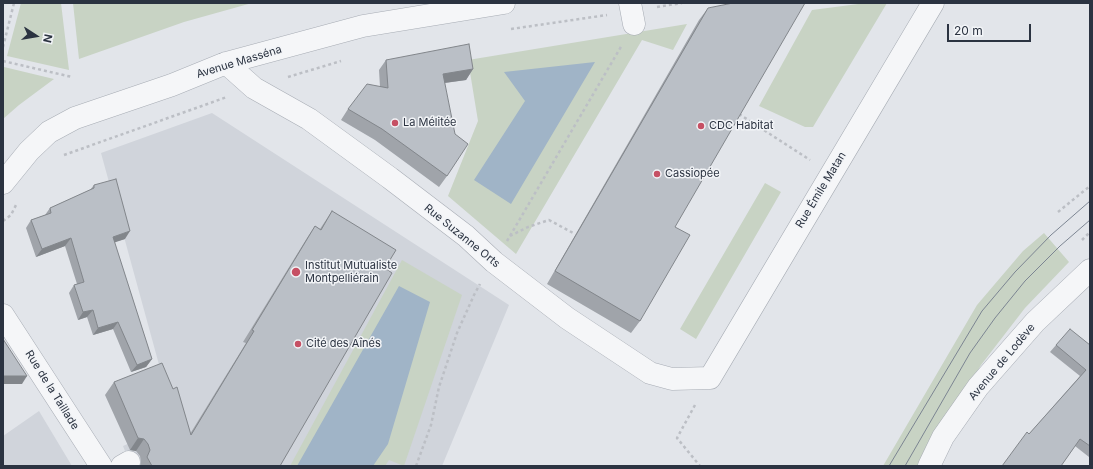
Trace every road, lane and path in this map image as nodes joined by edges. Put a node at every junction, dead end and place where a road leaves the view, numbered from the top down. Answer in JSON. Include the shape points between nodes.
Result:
{"nodes":[{"id":1,"x":14,"y":3,"type":"edge"},
{"id":2,"x":504,"y":3,"type":"edge"},
{"id":3,"x":682,"y":3,"type":"edge"},
{"id":4,"x":933,"y":3,"type":"edge"},
{"id":5,"x":632,"y":13,"type":"edge"},
{"id":6,"x":505,"y":30,"type":"dead end"},
{"id":7,"x":3,"y":47,"type":"edge"},
{"id":8,"x":342,"y":60,"type":"dead end"},
{"id":9,"x":3,"y":61,"type":"edge"},
{"id":10,"x":226,"y":63,"type":"junction"},
{"id":11,"x":72,"y":77,"type":"dead end"},
{"id":12,"x":254,"y":88,"type":"junction"},
{"id":13,"x":739,"y":114,"type":"edge"},
{"id":14,"x":57,"y":158,"type":"dead end"},
{"id":15,"x":831,"y":173,"type":"junction"},
{"id":16,"x":3,"y":183,"type":"edge"},
{"id":17,"x":1090,"y":186,"type":"edge"},
{"id":18,"x":1058,"y":212,"type":"dead end"},
{"id":19,"x":1090,"y":232,"type":"edge"},
{"id":20,"x":575,"y":234,"type":"edge"},
{"id":21,"x":510,"y":236,"type":"junction"},
{"id":22,"x":1082,"y":240,"type":"dead end"},
{"id":23,"x":494,"y":262,"type":"junction"},
{"id":24,"x":1090,"y":270,"type":"edge"},
{"id":25,"x":3,"y":315,"type":"edge"},
{"id":26,"x":710,"y":378,"type":"junction"},
{"id":27,"x":101,"y":466,"type":"edge"},
{"id":28,"x":416,"y":466,"type":"edge"},
{"id":29,"x":700,"y":466,"type":"edge"},
{"id":30,"x":929,"y":466,"type":"edge"}],
"edges":[{"from":1,"to":7,"type":"path"},
{"from":2,"to":10,"type":"street","name":"Avenue Masséna","via":[[363,26]]},
{"from":3,"to":5,"type":"path"},
{"from":4,"to":15,"type":"street","name":"Rue Émile Matan"},
{"from":5,"to":6,"type":"path"},
{"from":5,"to":21,"type":"path"},
{"from":8,"to":12,"type":"path"},
{"from":9,"to":11,"type":"path"},
{"from":10,"to":12,"type":"street","name":"Rue Suzanne Orts"},
{"from":10,"to":16,"type":"street","name":"Avenue Masséna","via":[[172,85],[75,118],[49,132],[29,151]]},
{"from":12,"to":14,"type":"path"},
{"from":12,"to":23,"type":"street","name":"Rue Suzanne Orts","via":[[309,120],[346,146],[466,236]]},
{"from":13,"to":15,"type":"path"},
{"from":15,"to":26,"type":"street","name":"Rue Émile Matan"},
{"from":17,"to":18,"type":"path"},
{"from":19,"to":22,"type":"path"},
{"from":20,"to":21,"type":"path","via":[[549,220]]},
{"from":21,"to":23,"type":"path"},
{"from":23,"to":26,"type":"street","name":"Rue Suzanne Orts","via":[[567,318],[650,373],[672,379]]},
{"from":23,"to":28,"type":"path","via":[[474,295],[457,333],[439,387],[431,425]]},
{"from":24,"to":30,"type":"street","name":"Avenue de Lodève","via":[[1035,322],[978,387],[943,437]]},
{"from":25,"to":27,"type":"street","name":"Rue de la Taillade"},
{"from":26,"to":29,"type":"path","via":[[678,438]]}]}
